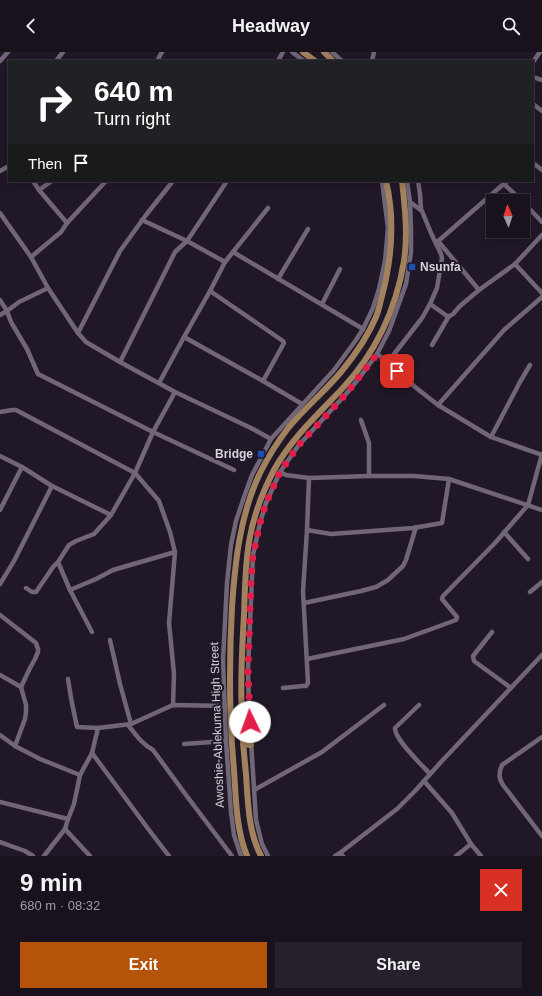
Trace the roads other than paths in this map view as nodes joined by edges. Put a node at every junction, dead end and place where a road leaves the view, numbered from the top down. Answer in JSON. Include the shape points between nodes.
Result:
{"nodes":[{"id":1,"x":8,"y":52,"type":"edge"},
{"id":2,"x":64,"y":52,"type":"edge"},
{"id":3,"x":292,"y":52,"type":"edge"},
{"id":4,"x":303,"y":52,"type":"edge"},
{"id":5,"x":324,"y":52,"type":"edge"},
{"id":6,"x":332,"y":52,"type":"edge"},
{"id":7,"x":540,"y":52,"type":"edge"},
{"id":8,"x":57,"y":60,"type":"edge"},
{"id":9,"x":303,"y":60,"type":"edge"},
{"id":10,"x":313,"y":60,"type":"edge"},
{"id":11,"x":332,"y":60,"type":"edge"},
{"id":12,"x":341,"y":60,"type":"edge"},
{"id":13,"x":0,"y":61,"type":"edge"},
{"id":14,"x":534,"y":61,"type":"edge"},
{"id":15,"x":534,"y":105,"type":"edge"},
{"id":16,"x":542,"y":111,"type":"edge"},
{"id":17,"x":534,"y":164,"type":"edge"},
{"id":18,"x":542,"y":170,"type":"edge"},
{"id":19,"x":34,"y":182,"type":"edge"},
{"id":20,"x":50,"y":182,"type":"edge"},
{"id":21,"x":105,"y":182,"type":"edge"},
{"id":22,"x":172,"y":182,"type":"edge"},
{"id":23,"x":226,"y":182,"type":"edge"},
{"id":24,"x":382,"y":182,"type":"edge"},
{"id":25,"x":386,"y":182,"type":"edge"},
{"id":26,"x":402,"y":182,"type":"edge"},
{"id":27,"x":407,"y":182,"type":"edge"},
{"id":28,"x":418,"y":182,"type":"edge"},
{"id":29,"x":506,"y":182,"type":"edge"},
{"id":30,"x":38,"y":190,"type":"junction"},
{"id":31,"x":516,"y":194,"type":"edge"},
{"id":32,"x":410,"y":202,"type":"junction"},
{"id":33,"x":268,"y":208,"type":"dead end"},
{"id":34,"x":421,"y":210,"type":"junction"},
{"id":35,"x":530,"y":210,"type":"edge"},
{"id":36,"x":0,"y":213,"type":"edge"},
{"id":37,"x":142,"y":220,"type":"junction"},
{"id":38,"x":542,"y":222,"type":"edge"},
{"id":39,"x":67,"y":223,"type":"junction"},
{"id":40,"x":308,"y":230,"type":"dead end"},
{"id":41,"x":542,"y":235,"type":"edge"},
{"id":42,"x":187,"y":241,"type":"junction"},
{"id":43,"x":437,"y":242,"type":"junction"},
{"id":44,"x":233,"y":252,"type":"junction"},
{"id":45,"x":31,"y":257,"type":"junction"},
{"id":46,"x":225,"y":262,"type":"junction"},
{"id":47,"x":515,"y":264,"type":"junction"},
{"id":48,"x":340,"y":269,"type":"dead end"},
{"id":49,"x":278,"y":279,"type":"junction"},
{"id":50,"x":48,"y":288,"type":"junction"},
{"id":51,"x":478,"y":290,"type":"junction"},
{"id":52,"x":210,"y":291,"type":"junction"},
{"id":53,"x":542,"y":292,"type":"edge"},
{"id":54,"x":542,"y":297,"type":"edge"},
{"id":55,"x":0,"y":300,"type":"edge"},
{"id":56,"x":322,"y":304,"type":"junction"},
{"id":57,"x":430,"y":304,"type":"junction"},
{"id":58,"x":7,"y":311,"type":"junction"},
{"id":59,"x":0,"y":315,"type":"edge"},
{"id":60,"x":449,"y":316,"type":"junction"},
{"id":61,"x":363,"y":329,"type":"junction"},
{"id":62,"x":78,"y":333,"type":"junction"},
{"id":63,"x":184,"y":337,"type":"junction"},
{"id":64,"x":432,"y":345,"type":"dead end"},
{"id":65,"x":377,"y":354,"type":"junction"},
{"id":66,"x":120,"y":362,"type":"junction"},
{"id":67,"x":388,"y":362,"type":"junction"},
{"id":68,"x":530,"y":366,"type":"dead end"},
{"id":69,"x":264,"y":381,"type":"junction"},
{"id":70,"x":159,"y":383,"type":"junction"},
{"id":71,"x":175,"y":392,"type":"junction"},
{"id":72,"x":302,"y":404,"type":"junction"},
{"id":73,"x":438,"y":405,"type":"junction"},
{"id":74,"x":0,"y":412,"type":"edge"},
{"id":75,"x":361,"y":420,"type":"dead end"},
{"id":76,"x":153,"y":432,"type":"junction"},
{"id":77,"x":491,"y":437,"type":"junction"},
{"id":78,"x":271,"y":439,"type":"junction"},
{"id":79,"x":542,"y":454,"type":"edge"},
{"id":80,"x":0,"y":456,"type":"edge"},
{"id":81,"x":22,"y":467,"type":"junction"},
{"id":82,"x":234,"y":470,"type":"dead end"},
{"id":83,"x":135,"y":472,"type":"junction"},
{"id":84,"x":280,"y":472,"type":"junction"},
{"id":85,"x":369,"y":476,"type":"junction"},
{"id":86,"x":309,"y":478,"type":"junction"},
{"id":87,"x":449,"y":479,"type":"junction"},
{"id":88,"x":52,"y":486,"type":"junction"},
{"id":89,"x":528,"y":505,"type":"junction"},
{"id":90,"x":0,"y":510,"type":"edge"},
{"id":91,"x":542,"y":510,"type":"edge"},
{"id":92,"x":111,"y":515,"type":"junction"},
{"id":93,"x":416,"y":527,"type":"junction"},
{"id":94,"x":307,"y":530,"type":"junction"},
{"id":95,"x":504,"y":532,"type":"junction"},
{"id":96,"x":174,"y":552,"type":"junction"},
{"id":97,"x":528,"y":559,"type":"dead end"},
{"id":98,"x":58,"y":562,"type":"junction"},
{"id":99,"x":542,"y":582,"type":"edge"},
{"id":100,"x":0,"y":584,"type":"edge"},
{"id":101,"x":26,"y":588,"type":"dead end"},
{"id":102,"x":70,"y":590,"type":"junction"},
{"id":103,"x":530,"y":592,"type":"dead end"},
{"id":104,"x":304,"y":602,"type":"junction"},
{"id":105,"x":0,"y":615,"type":"edge"},
{"id":106,"x":92,"y":632,"type":"dead end"},
{"id":107,"x":492,"y":632,"type":"dead end"},
{"id":108,"x":110,"y":640,"type":"dead end"},
{"id":109,"x":245,"y":648,"type":"junction"},
{"id":110,"x":542,"y":655,"type":"edge"},
{"id":111,"x":307,"y":659,"type":"junction"},
{"id":112,"x":229,"y":672,"type":"junction"},
{"id":113,"x":241,"y":672,"type":"junction"},
{"id":114,"x":0,"y":675,"type":"edge"},
{"id":115,"x":68,"y":679,"type":"dead end"},
{"id":116,"x":21,"y":687,"type":"junction"},
{"id":117,"x":283,"y":688,"type":"dead end"},
{"id":118,"x":511,"y":688,"type":"junction"},
{"id":119,"x":173,"y":705,"type":"junction"},
{"id":120,"x":384,"y":705,"type":"dead end"},
{"id":121,"x":419,"y":705,"type":"dead end"},
{"id":122,"x":225,"y":706,"type":"junction"},
{"id":123,"x":130,"y":724,"type":"junction"},
{"id":124,"x":98,"y":728,"type":"junction"},
{"id":125,"x":0,"y":735,"type":"edge"},
{"id":126,"x":542,"y":738,"type":"edge"},
{"id":127,"x":226,"y":741,"type":"junction"},
{"id":128,"x":184,"y":744,"type":"dead end"},
{"id":129,"x":243,"y":744,"type":"junction"},
{"id":130,"x":15,"y":746,"type":"junction"},
{"id":131,"x":251,"y":746,"type":"junction"},
{"id":132,"x":92,"y":753,"type":"junction"},
{"id":133,"x":430,"y":774,"type":"junction"},
{"id":134,"x":80,"y":775,"type":"junction"},
{"id":135,"x":424,"y":781,"type":"junction"},
{"id":136,"x":254,"y":790,"type":"junction"},
{"id":137,"x":0,"y":802,"type":"edge"},
{"id":138,"x":68,"y":819,"type":"junction"},
{"id":139,"x":65,"y":829,"type":"junction"},
{"id":140,"x":542,"y":836,"type":"edge"},
{"id":141,"x":0,"y":842,"type":"edge"},
{"id":142,"x":471,"y":844,"type":"junction"},
{"id":143,"x":341,"y":854,"type":"edge"},
{"id":144,"x":239,"y":855,"type":"edge"},
{"id":145,"x":33,"y":856,"type":"edge"},
{"id":146,"x":44,"y":856,"type":"edge"},
{"id":147,"x":90,"y":856,"type":"edge"},
{"id":148,"x":169,"y":856,"type":"edge"},
{"id":149,"x":232,"y":856,"type":"edge"},
{"id":150,"x":247,"y":856,"type":"edge"},
{"id":151,"x":261,"y":856,"type":"edge"},
{"id":152,"x":268,"y":856,"type":"edge"},
{"id":153,"x":335,"y":856,"type":"edge"},
{"id":154,"x":456,"y":856,"type":"edge"},
{"id":155,"x":481,"y":856,"type":"edge"}],
"edges":[{"from":1,"to":13,"type":"street"},
{"from":2,"to":8,"type":"street"},
{"from":3,"to":9,"type":"street"},
{"from":4,"to":10,"type":"main road"},
{"from":5,"to":11,"type":"main road"},
{"from":6,"to":12,"type":"street"},
{"from":7,"to":14,"type":"street"},
{"from":15,"to":16,"type":"street"},
{"from":17,"to":18,"type":"street"},
{"from":19,"to":30,"type":"street"},
{"from":20,"to":30,"type":"street"},
{"from":21,"to":39,"type":"street"},
{"from":22,"to":37,"type":"street"},
{"from":23,"to":42,"type":"street"},
{"from":24,"to":61,"type":"street","name":"Awoshie-Ablekuma High Street","via":[[388,228],[386,261],[373,308]]},
{"from":25,"to":112,"type":"main road","name":"Awoshie-Ablekuma High Street","via":[[392,220],[390,253],[376,316],[363,342],[342,371],[278,442],[252,493],[240,536],[234,579]]},
{"from":26,"to":109,"type":"main road","name":"Awoshie-Ablekuma High Street","via":[[406,237],[404,260],[398,290],[380,337],[364,363],[288,448],[274,470],[257,509],[246,565]]},
{"from":27,"to":32,"type":"street","name":"Awoshie-Ablekuma High Street"},
{"from":28,"to":34,"type":"street"},
{"from":29,"to":31,"type":"street"},
{"from":29,"to":43,"type":"street"},
{"from":30,"to":39,"type":"street"},
{"from":32,"to":34,"type":"street"},
{"from":32,"to":65,"type":"street","name":"Awoshie-Ablekuma High Street","via":[[411,252],[406,284],[389,331]]},
{"from":33,"to":44,"type":"street"},
{"from":34,"to":43,"type":"street"},
{"from":35,"to":38,"type":"street"},
{"from":36,"to":45,"type":"street"},
{"from":37,"to":42,"type":"street"},
{"from":37,"to":62,"type":"street","via":[[120,251]]},
{"from":39,"to":45,"type":"street","via":[[61,232]]},
{"from":40,"to":49,"type":"street"},
{"from":41,"to":47,"type":"street"},
{"from":42,"to":46,"type":"street"},
{"from":42,"to":66,"type":"street","via":[[175,252]]},
{"from":43,"to":51,"type":"street"},
{"from":43,"to":57,"type":"street","via":[[442,258],[437,288]]},
{"from":44,"to":46,"type":"street"},
{"from":44,"to":49,"type":"street"},
{"from":45,"to":50,"type":"street"},
{"from":46,"to":52,"type":"street"},
{"from":47,"to":51,"type":"street"},
{"from":47,"to":53,"type":"street"},
{"from":48,"to":56,"type":"street"},
{"from":49,"to":56,"type":"street"},
{"from":50,"to":58,"type":"street"},
{"from":50,"to":62,"type":"street"},
{"from":51,"to":60,"type":"street"},
{"from":52,"to":63,"type":"street"},
{"from":52,"to":69,"type":"street","via":[[284,342]]},
{"from":54,"to":73,"type":"street","via":[[504,330]]},
{"from":55,"to":58,"type":"street"},
{"from":56,"to":61,"type":"street"},
{"from":57,"to":60,"type":"street"},
{"from":57,"to":67,"type":"street"},
{"from":58,"to":59,"type":"street"},
{"from":58,"to":76,"type":"street","via":[[38,374]]},
{"from":60,"to":64,"type":"street"},
{"from":61,"to":72,"type":"street","name":"Awoshie-Ablekuma High Street","via":[[334,370]]},
{"from":62,"to":66,"type":"street","via":[[86,342]]},
{"from":63,"to":69,"type":"street"},
{"from":63,"to":70,"type":"street"},
{"from":65,"to":67,"type":"street"},
{"from":65,"to":84,"type":"street","name":"Awoshie-Ablekuma High Street","via":[[346,394],[298,446]]},
{"from":66,"to":70,"type":"street"},
{"from":67,"to":73,"type":"street"},
{"from":68,"to":77,"type":"street"},
{"from":69,"to":72,"type":"street"},
{"from":70,"to":71,"type":"street"},
{"from":71,"to":76,"type":"street"},
{"from":71,"to":78,"type":"street"},
{"from":72,"to":78,"type":"street","name":"Awoshie-Ablekuma High Street"},
{"from":73,"to":77,"type":"street"},
{"from":74,"to":83,"type":"street","via":[[16,410]]},
{"from":75,"to":85,"type":"street","via":[[369,443]]},
{"from":76,"to":82,"type":"street"},
{"from":76,"to":83,"type":"street"},
{"from":77,"to":79,"type":"street"},
{"from":78,"to":122,"type":"street","name":"Awoshie-Ablekuma High Street","via":[[252,475],[231,545],[224,660]]},
{"from":79,"to":89,"type":"street"},
{"from":80,"to":81,"type":"street"},
{"from":81,"to":88,"type":"street"},
{"from":81,"to":90,"type":"street"},
{"from":83,"to":92,"type":"street"},
{"from":83,"to":96,"type":"street","via":[[159,502]]},
{"from":84,"to":86,"type":"street"},
{"from":84,"to":109,"type":"street","name":"Awoshie-Ablekuma High Street","via":[[266,503],[253,555]]},
{"from":85,"to":86,"type":"street"},
{"from":85,"to":87,"type":"street"},
{"from":86,"to":94,"type":"street"},
{"from":87,"to":89,"type":"street"},
{"from":87,"to":93,"type":"street","via":[[442,522]]},
{"from":88,"to":92,"type":"street"},
{"from":88,"to":100,"type":"street"},
{"from":89,"to":91,"type":"street"},
{"from":89,"to":95,"type":"street"},
{"from":92,"to":98,"type":"street","via":[[94,534],[69,545]]},
{"from":93,"to":94,"type":"street","via":[[331,534]]},
{"from":93,"to":104,"type":"street","via":[[406,560],[388,580],[361,591]]},
{"from":94,"to":104,"type":"street"},
{"from":95,"to":97,"type":"street"},
{"from":95,"to":111,"type":"street","via":[[443,596],[442,599],[457,617],[456,620],[404,639]]},
{"from":96,"to":102,"type":"street","via":[[113,570]]},
{"from":96,"to":119,"type":"street","via":[[169,623],[174,674]]},
{"from":98,"to":101,"type":"street","via":[[36,592]]},
{"from":98,"to":102,"type":"street"},
{"from":99,"to":103,"type":"street"},
{"from":102,"to":106,"type":"street"},
{"from":104,"to":111,"type":"street"},
{"from":105,"to":116,"type":"street","via":[[38,645],[38,652]]},
{"from":107,"to":118,"type":"street","via":[[474,656],[474,661]]},
{"from":108,"to":123,"type":"street"},
{"from":109,"to":113,"type":"main road","name":"Awoshie-Ablekuma High Street"},
{"from":109,"to":131,"type":"street","name":"Awoshie-Ablekuma High Street"},
{"from":110,"to":118,"type":"street"},
{"from":111,"to":117,"type":"street","via":[[306,686]]},
{"from":112,"to":113,"type":"main road"},
{"from":112,"to":150,"type":"main road","name":"Awoshie-Ablekuma High Street","via":[[230,729],[238,820]]},
{"from":113,"to":129,"type":"main road","name":"Awoshie-Ablekuma High Street"},
{"from":114,"to":116,"type":"street"},
{"from":115,"to":124,"type":"street","via":[[77,727]]},
{"from":116,"to":130,"type":"street","via":[[26,712]]},
{"from":118,"to":133,"type":"street"},
{"from":119,"to":122,"type":"street"},
{"from":119,"to":123,"type":"street"},
{"from":120,"to":136,"type":"street","via":[[322,752]]},
{"from":121,"to":133,"type":"street","via":[[395,731],[409,752]]},
{"from":122,"to":127,"type":"street","name":"Awoshie-Ablekuma High Street"},
{"from":123,"to":124,"type":"street"},
{"from":123,"to":149,"type":"street","via":[[139,740],[153,750]]},
{"from":124,"to":132,"type":"street"},
{"from":125,"to":130,"type":"street"},
{"from":126,"to":140,"type":"street","via":[[502,765],[499,776]]},
{"from":127,"to":128,"type":"street"},
{"from":127,"to":144,"type":"street","name":"Awoshie-Ablekuma High Street","via":[[232,825]]},
{"from":129,"to":131,"type":"main road"},
{"from":129,"to":151,"type":"main road","name":"Awoshie-Ablekuma High Street","via":[[250,822],[255,845]]},
{"from":130,"to":134,"type":"street"},
{"from":131,"to":136,"type":"street","name":"Awoshie-Ablekuma High Street"},
{"from":132,"to":134,"type":"street"},
{"from":132,"to":148,"type":"street"},
{"from":133,"to":135,"type":"street"},
{"from":134,"to":138,"type":"street"},
{"from":135,"to":142,"type":"street","via":[[452,813]]},
{"from":135,"to":143,"type":"street","via":[[397,809]]},
{"from":136,"to":152,"type":"street","name":"Awoshie-Ablekuma High Street","via":[[257,828]]},
{"from":137,"to":138,"type":"street"},
{"from":138,"to":139,"type":"street"},
{"from":139,"to":146,"type":"street"},
{"from":139,"to":147,"type":"street"},
{"from":141,"to":145,"type":"street"},
{"from":142,"to":154,"type":"street"},
{"from":142,"to":155,"type":"street"},
{"from":143,"to":153,"type":"street"}]}
